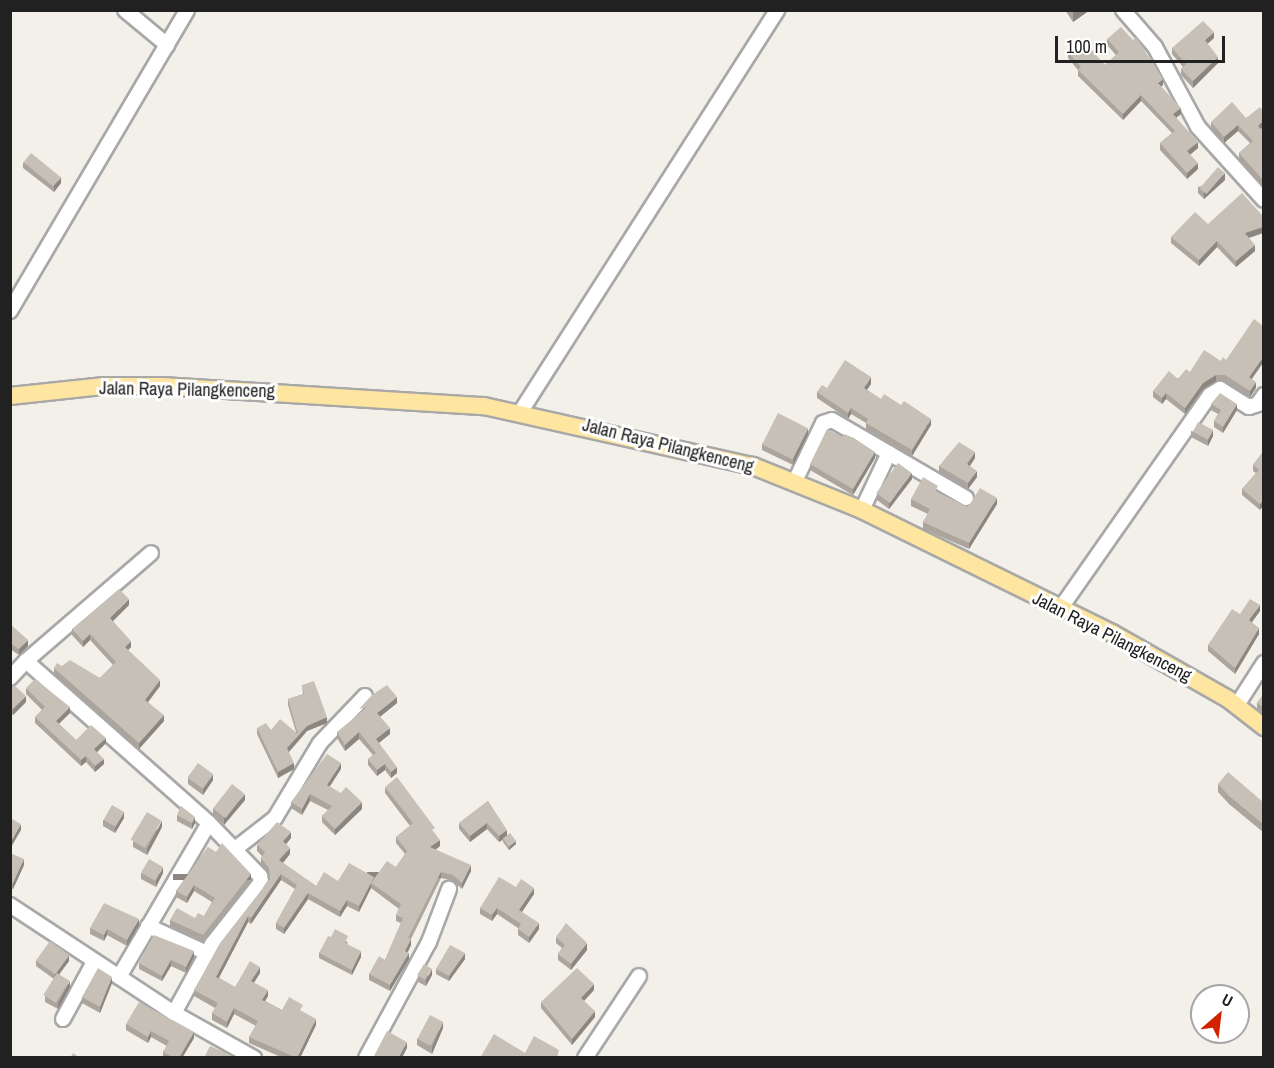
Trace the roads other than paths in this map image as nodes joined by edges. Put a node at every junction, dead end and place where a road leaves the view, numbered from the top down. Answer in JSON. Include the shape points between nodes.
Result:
{"nodes":[{"id":1,"x":125,"y":10,"type":"edge"},
{"id":2,"x":187,"y":10,"type":"edge"},
{"id":3,"x":777,"y":10,"type":"edge"},
{"id":4,"x":1123,"y":10,"type":"edge"},
{"id":5,"x":167,"y":45,"type":"junction"},
{"id":6,"x":1263,"y":200,"type":"edge"},
{"id":7,"x":10,"y":311,"type":"edge"},
{"id":8,"x":1263,"y":395,"type":"edge"},
{"id":9,"x":10,"y":396,"type":"edge"},
{"id":10,"x":521,"y":411,"type":"junction"},
{"id":11,"x":889,"y":453,"type":"junction"},
{"id":12,"x":795,"y":481,"type":"junction"},
{"id":13,"x":966,"y":498,"type":"dead end"},
{"id":14,"x":862,"y":510,"type":"junction"},
{"id":15,"x":151,"y":553,"type":"dead end"},
{"id":16,"x":1060,"y":609,"type":"junction"},
{"id":17,"x":26,"y":661,"type":"junction"},
{"id":18,"x":1263,"y":663,"type":"edge"},
{"id":19,"x":10,"y":678,"type":"edge"},
{"id":20,"x":365,"y":696,"type":"dead end"},
{"id":21,"x":1237,"y":705,"type":"junction"},
{"id":22,"x":1263,"y":727,"type":"edge"},
{"id":23,"x":209,"y":823,"type":"junction"},
{"id":24,"x":235,"y":849,"type":"junction"},
{"id":25,"x":449,"y":889,"type":"dead end"},
{"id":26,"x":10,"y":905,"type":"edge"},
{"id":27,"x":148,"y":926,"type":"junction"},
{"id":28,"x":207,"y":953,"type":"junction"},
{"id":29,"x":94,"y":962,"type":"junction"},
{"id":30,"x":639,"y":976,"type":"dead end"},
{"id":31,"x":119,"y":977,"type":"junction"},
{"id":32,"x":174,"y":1014,"type":"junction"},
{"id":33,"x":63,"y":1019,"type":"dead end"},
{"id":34,"x":254,"y":1058,"type":"edge"},
{"id":35,"x":366,"y":1058,"type":"edge"},
{"id":36,"x":585,"y":1058,"type":"edge"}],
"edges":[{"from":1,"to":5,"type":"street"},
{"from":2,"to":5,"type":"street"},
{"from":3,"to":10,"type":"street"},
{"from":4,"to":6,"type":"street","via":[[1155,47],[1198,127]]},
{"from":5,"to":7,"type":"street"},
{"from":8,"to":16,"type":"street","via":[[1258,404],[1249,407],[1220,389],[1210,395]]},
{"from":9,"to":10,"type":"main road","name":"Jalan Raya Pilangkenceng","via":[[104,386],[162,386],[375,396]]},
{"from":10,"to":12,"type":"main road","name":"Jalan Raya Pilangkenceng","via":[[753,466]]},
{"from":11,"to":12,"type":"street","via":[[827,420]]},
{"from":11,"to":13,"type":"street"},
{"from":11,"to":14,"type":"street"},
{"from":12,"to":14,"type":"main road","name":"Jalan Raya Pilangkenceng"},
{"from":14,"to":16,"type":"main road","name":"Jalan Raya Pilangkenceng"},
{"from":15,"to":17,"type":"street"},
{"from":16,"to":21,"type":"main road","name":"Jalan Raya Pilangkenceng","via":[[1189,675]]},
{"from":17,"to":19,"type":"street"},
{"from":17,"to":23,"type":"street"},
{"from":18,"to":21,"type":"street"},
{"from":20,"to":24,"type":"street","via":[[320,743],[276,818]]},
{"from":21,"to":22,"type":"main road","name":"Jalan Raya Pilangkenceng"},
{"from":23,"to":24,"type":"street"},
{"from":23,"to":27,"type":"street"},
{"from":24,"to":28,"type":"street","via":[[261,882]]},
{"from":25,"to":35,"type":"street","via":[[429,942]]},
{"from":26,"to":29,"type":"street"},
{"from":27,"to":28,"type":"street"},
{"from":27,"to":31,"type":"street"},
{"from":28,"to":32,"type":"street"},
{"from":29,"to":31,"type":"street"},
{"from":29,"to":33,"type":"street"},
{"from":30,"to":36,"type":"street"},
{"from":31,"to":32,"type":"street"},
{"from":32,"to":34,"type":"street"}]}
